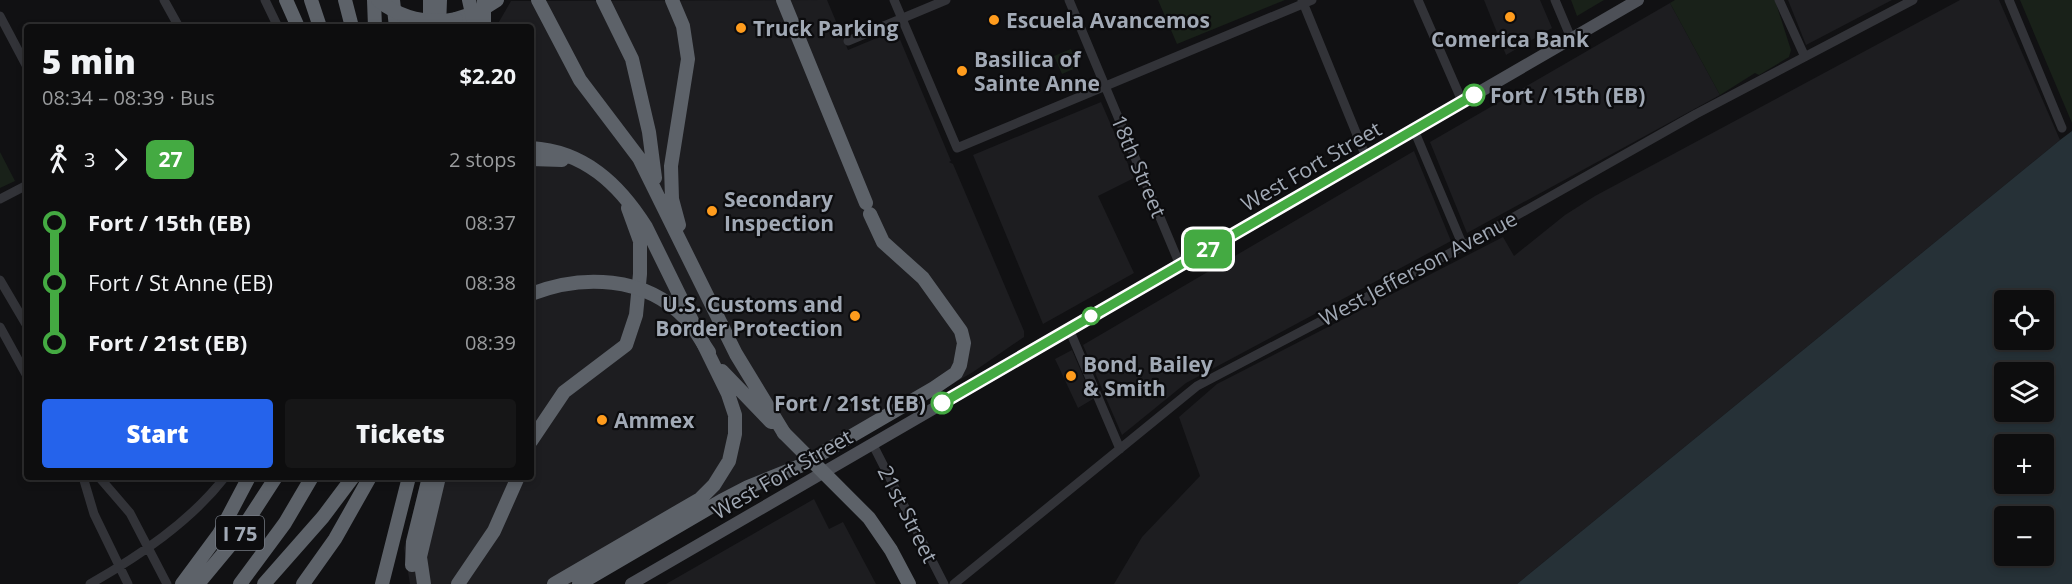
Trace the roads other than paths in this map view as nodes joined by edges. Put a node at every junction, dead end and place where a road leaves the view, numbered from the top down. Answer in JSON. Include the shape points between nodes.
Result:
{"nodes":[{"id":1,"x":164,"y":0,"type":"edge"},
{"id":2,"x":265,"y":0,"type":"edge"},
{"id":3,"x":286,"y":0,"type":"edge"},
{"id":4,"x":311,"y":0,"type":"edge"},
{"id":5,"x":321,"y":0,"type":"edge"},
{"id":6,"x":345,"y":0,"type":"edge"},
{"id":7,"x":376,"y":0,"type":"edge"},
{"id":8,"x":393,"y":0,"type":"edge"},
{"id":9,"x":430,"y":0,"type":"edge"},
{"id":10,"x":440,"y":0,"type":"edge"},
{"id":11,"x":469,"y":0,"type":"edge"},
{"id":12,"x":484,"y":0,"type":"edge"},
{"id":13,"x":497,"y":0,"type":"edge"},
{"id":14,"x":538,"y":0,"type":"edge"},
{"id":15,"x":603,"y":0,"type":"edge"},
{"id":16,"x":672,"y":0,"type":"edge"},
{"id":17,"x":783,"y":0,"type":"edge"},
{"id":18,"x":894,"y":0,"type":"edge"},
{"id":19,"x":946,"y":0,"type":"edge"},
{"id":20,"x":1069,"y":0,"type":"edge"},
{"id":21,"x":1418,"y":0,"type":"edge"},
{"id":22,"x":1555,"y":0,"type":"edge"},
{"id":23,"x":1638,"y":0,"type":"edge"},
{"id":24,"x":1779,"y":0,"type":"edge"},
{"id":25,"x":1913,"y":0,"type":"edge"},
{"id":26,"x":2009,"y":0,"type":"edge"},
{"id":27,"x":1306,"y":1,"type":"edge"},
{"id":28,"x":0,"y":16,"type":"edge"},
{"id":29,"x":902,"y":18,"type":"junction"},
{"id":30,"x":177,"y":24,"type":"edge"},
{"id":31,"x":277,"y":24,"type":"edge"},
{"id":32,"x":297,"y":24,"type":"edge"},
{"id":33,"x":319,"y":24,"type":"edge"},
{"id":34,"x":325,"y":24,"type":"edge"},
{"id":35,"x":351,"y":24,"type":"edge"},
{"id":36,"x":375,"y":24,"type":"edge"},
{"id":37,"x":396,"y":24,"type":"edge"},
{"id":38,"x":430,"y":24,"type":"edge"},
{"id":39,"x":439,"y":24,"type":"edge"},
{"id":40,"x":474,"y":24,"type":"edge"},
{"id":41,"x":484,"y":24,"type":"edge"},
{"id":42,"x":1571,"y":38,"type":"junction"},
{"id":43,"x":848,"y":41,"type":"dead end"},
{"id":44,"x":1804,"y":57,"type":"junction"},
{"id":45,"x":24,"y":61,"type":"edge"},
{"id":46,"x":1106,"y":86,"type":"junction"},
{"id":47,"x":1462,"y":102,"type":"junction"},
{"id":48,"x":2062,"y":128,"type":"dead end"},
{"id":49,"x":1414,"y":130,"type":"junction"},
{"id":50,"x":534,"y":148,"type":"edge"},
{"id":51,"x":1366,"y":157,"type":"junction"},
{"id":52,"x":534,"y":159,"type":"edge"},
{"id":53,"x":580,"y":161,"type":"junction"},
{"id":54,"x":24,"y":187,"type":"edge"},
{"id":55,"x":620,"y":190,"type":"junction"},
{"id":56,"x":0,"y":199,"type":"edge"},
{"id":57,"x":662,"y":203,"type":"junction"},
{"id":58,"x":1462,"y":246,"type":"junction"},
{"id":59,"x":685,"y":250,"type":"junction"},
{"id":60,"x":1180,"y":265,"type":"junction"},
{"id":61,"x":0,"y":280,"type":"edge"},
{"id":62,"x":534,"y":293,"type":"edge"},
{"id":63,"x":534,"y":304,"type":"edge"},
{"id":64,"x":24,"y":321,"type":"edge"},
{"id":65,"x":0,"y":327,"type":"edge"},
{"id":66,"x":1069,"y":329,"type":"junction"},
{"id":67,"x":709,"y":352,"type":"junction"},
{"id":68,"x":24,"y":371,"type":"edge"},
{"id":69,"x":784,"y":433,"type":"junction"},
{"id":70,"x":534,"y":437,"type":"edge"},
{"id":71,"x":872,"y":443,"type":"junction"},
{"id":72,"x":1120,"y":450,"type":"junction"},
{"id":73,"x":84,"y":480,"type":"edge"},
{"id":74,"x":102,"y":480,"type":"edge"},
{"id":75,"x":222,"y":480,"type":"edge"},
{"id":76,"x":247,"y":480,"type":"edge"},
{"id":77,"x":274,"y":480,"type":"edge"},
{"id":78,"x":310,"y":480,"type":"edge"},
{"id":79,"x":350,"y":480,"type":"edge"},
{"id":80,"x":368,"y":480,"type":"edge"},
{"id":81,"x":408,"y":480,"type":"edge"},
{"id":82,"x":428,"y":480,"type":"edge"},
{"id":83,"x":438,"y":480,"type":"edge"},
{"id":84,"x":517,"y":480,"type":"edge"},
{"id":85,"x":147,"y":547,"type":"junction"},
{"id":86,"x":120,"y":567,"type":"junction"},
{"id":87,"x":635,"y":583,"type":"edge"},
{"id":88,"x":90,"y":584,"type":"edge"},
{"id":89,"x":128,"y":584,"type":"edge"},
{"id":90,"x":167,"y":584,"type":"edge"},
{"id":91,"x":182,"y":584,"type":"edge"},
{"id":92,"x":198,"y":584,"type":"edge"},
{"id":93,"x":240,"y":584,"type":"edge"},
{"id":94,"x":264,"y":584,"type":"edge"},
{"id":95,"x":303,"y":584,"type":"edge"},
{"id":96,"x":382,"y":584,"type":"edge"},
{"id":97,"x":417,"y":584,"type":"edge"},
{"id":98,"x":424,"y":584,"type":"edge"},
{"id":99,"x":458,"y":584,"type":"edge"},
{"id":100,"x":554,"y":584,"type":"edge"},
{"id":101,"x":579,"y":584,"type":"edge"},
{"id":102,"x":909,"y":584,"type":"edge"},
{"id":103,"x":944,"y":584,"type":"edge"},
{"id":104,"x":954,"y":584,"type":"edge"}],
"edges":[{"from":1,"to":30,"type":"street"},
{"from":2,"to":31,"type":"street"},
{"from":3,"to":32,"type":"highway"},
{"from":4,"to":33,"type":"highway"},
{"from":5,"to":34,"type":"highway"},
{"from":6,"to":35,"type":"highway"},
{"from":7,"to":13,"type":"highway","bridge":true,"via":[[396,12],[434,21],[478,12]]},
{"from":7,"to":36,"type":"highway"},
{"from":8,"to":37,"type":"highway"},
{"from":9,"to":38,"type":"highway"},
{"from":10,"to":39,"type":"highway"},
{"from":11,"to":40,"type":"highway","bridge":true},
{"from":12,"to":41,"type":"highway","bridge":true},
{"from":14,"to":57,"type":"highway","via":[[580,80],[639,158]]},
{"from":15,"to":57,"type":"highway","via":[[629,51]]},
{"from":16,"to":59,"type":"highway","via":[[688,51],[670,176]]},
{"from":17,"to":101,"type":"highway","via":[[883,242],[924,278],[963,335],[959,369],[934,388],[800,466],[722,501]]},
{"from":18,"to":29,"type":"street"},
{"from":19,"to":29,"type":"street"},
{"from":20,"to":46,"type":"street","name":"18th Street"},
{"from":21,"to":47,"type":"street"},
{"from":22,"to":42,"type":"street"},
{"from":23,"to":42,"type":"main road","name":"West Fort Street"},
{"from":24,"to":44,"type":"street"},
{"from":25,"to":44,"type":"street","name":"West Jefferson Avenue"},
{"from":26,"to":48,"type":"street"},
{"from":27,"to":46,"type":"street"},
{"from":27,"to":51,"type":"street"},
{"from":28,"to":45,"type":"street"},
{"from":29,"to":43,"type":"street"},
{"from":29,"to":46,"type":"street","via":[[957,148]]},
{"from":42,"to":47,"type":"main road","name":"West Fort Street"},
{"from":44,"to":58,"type":"street","name":"West Jefferson Avenue"},
{"from":46,"to":60,"type":"street","name":"18th Street"},
{"from":47,"to":49,"type":"main road","name":"West Fort Street"},
{"from":49,"to":51,"type":"main road","name":"West Fort Street"},
{"from":49,"to":58,"type":"street"},
{"from":50,"to":53,"type":"highway"},
{"from":51,"to":60,"type":"main road","name":"West Fort Street"},
{"from":52,"to":53,"type":"highway"},
{"from":53,"to":55,"type":"highway","via":[[601,172]]},
{"from":54,"to":56,"type":"street"},
{"from":55,"to":70,"type":"highway","via":[[640,241],[636,315],[626,345],[564,392]]},
{"from":55,"to":100,"type":"highway","via":[[646,226],[728,394],[735,416],[734,444],[720,477],[700,499]]},
{"from":57,"to":59,"type":"highway"},
{"from":58,"to":72,"type":"street","name":"West Jefferson Avenue","via":[[1197,386]]},
{"from":59,"to":69,"type":"highway","via":[[736,354]]},
{"from":60,"to":66,"type":"main road","name":"West Fort Street"},
{"from":61,"to":64,"type":"street"},
{"from":62,"to":67,"type":"highway","bridge":true,"via":[[580,282],[611,282],[635,288],[676,310]]},
{"from":63,"to":67,"type":"highway","bridge":true,"via":[[574,291],[627,294],[667,313]]},
{"from":65,"to":68,"type":"street"},
{"from":66,"to":71,"type":"main road","name":"West Fort Street"},
{"from":66,"to":72,"type":"street"},
{"from":67,"to":69,"type":"highway","via":[[724,373]]},
{"from":69,"to":102,"type":"highway","bridge":true,"via":[[869,518]]},
{"from":71,"to":87,"type":"main road","name":"West Fort Street"},
{"from":71,"to":103,"type":"street","name":"21st Street"},
{"from":72,"to":104,"type":"street","name":"West Jefferson Avenue"},
{"from":73,"to":86,"type":"street","via":[[94,514]]},
{"from":74,"to":85,"type":"street","via":[[130,513]]},
{"from":75,"to":85,"type":"street","via":[[198,508]]},
{"from":76,"to":91,"type":"highway","via":[[219,534]]},
{"from":77,"to":92,"type":"highway","number":"I 75","via":[[250,519]]},
{"from":78,"to":93,"type":"highway","number":"I 75","via":[[285,523]]},
{"from":79,"to":94,"type":"highway","via":[[323,518]]},
{"from":80,"to":95,"type":"highway","via":[[335,539]]},
{"from":81,"to":96,"type":"highway"},
{"from":82,"to":97,"type":"highway","via":[[411,551]]},
{"from":83,"to":98,"type":"highway","via":[[420,557]]},
{"from":84,"to":99,"type":"highway","via":[[494,531]]},
{"from":85,"to":86,"type":"street"},
{"from":85,"to":90,"type":"street"},
{"from":86,"to":88,"type":"street"},
{"from":86,"to":89,"type":"street"}]}
